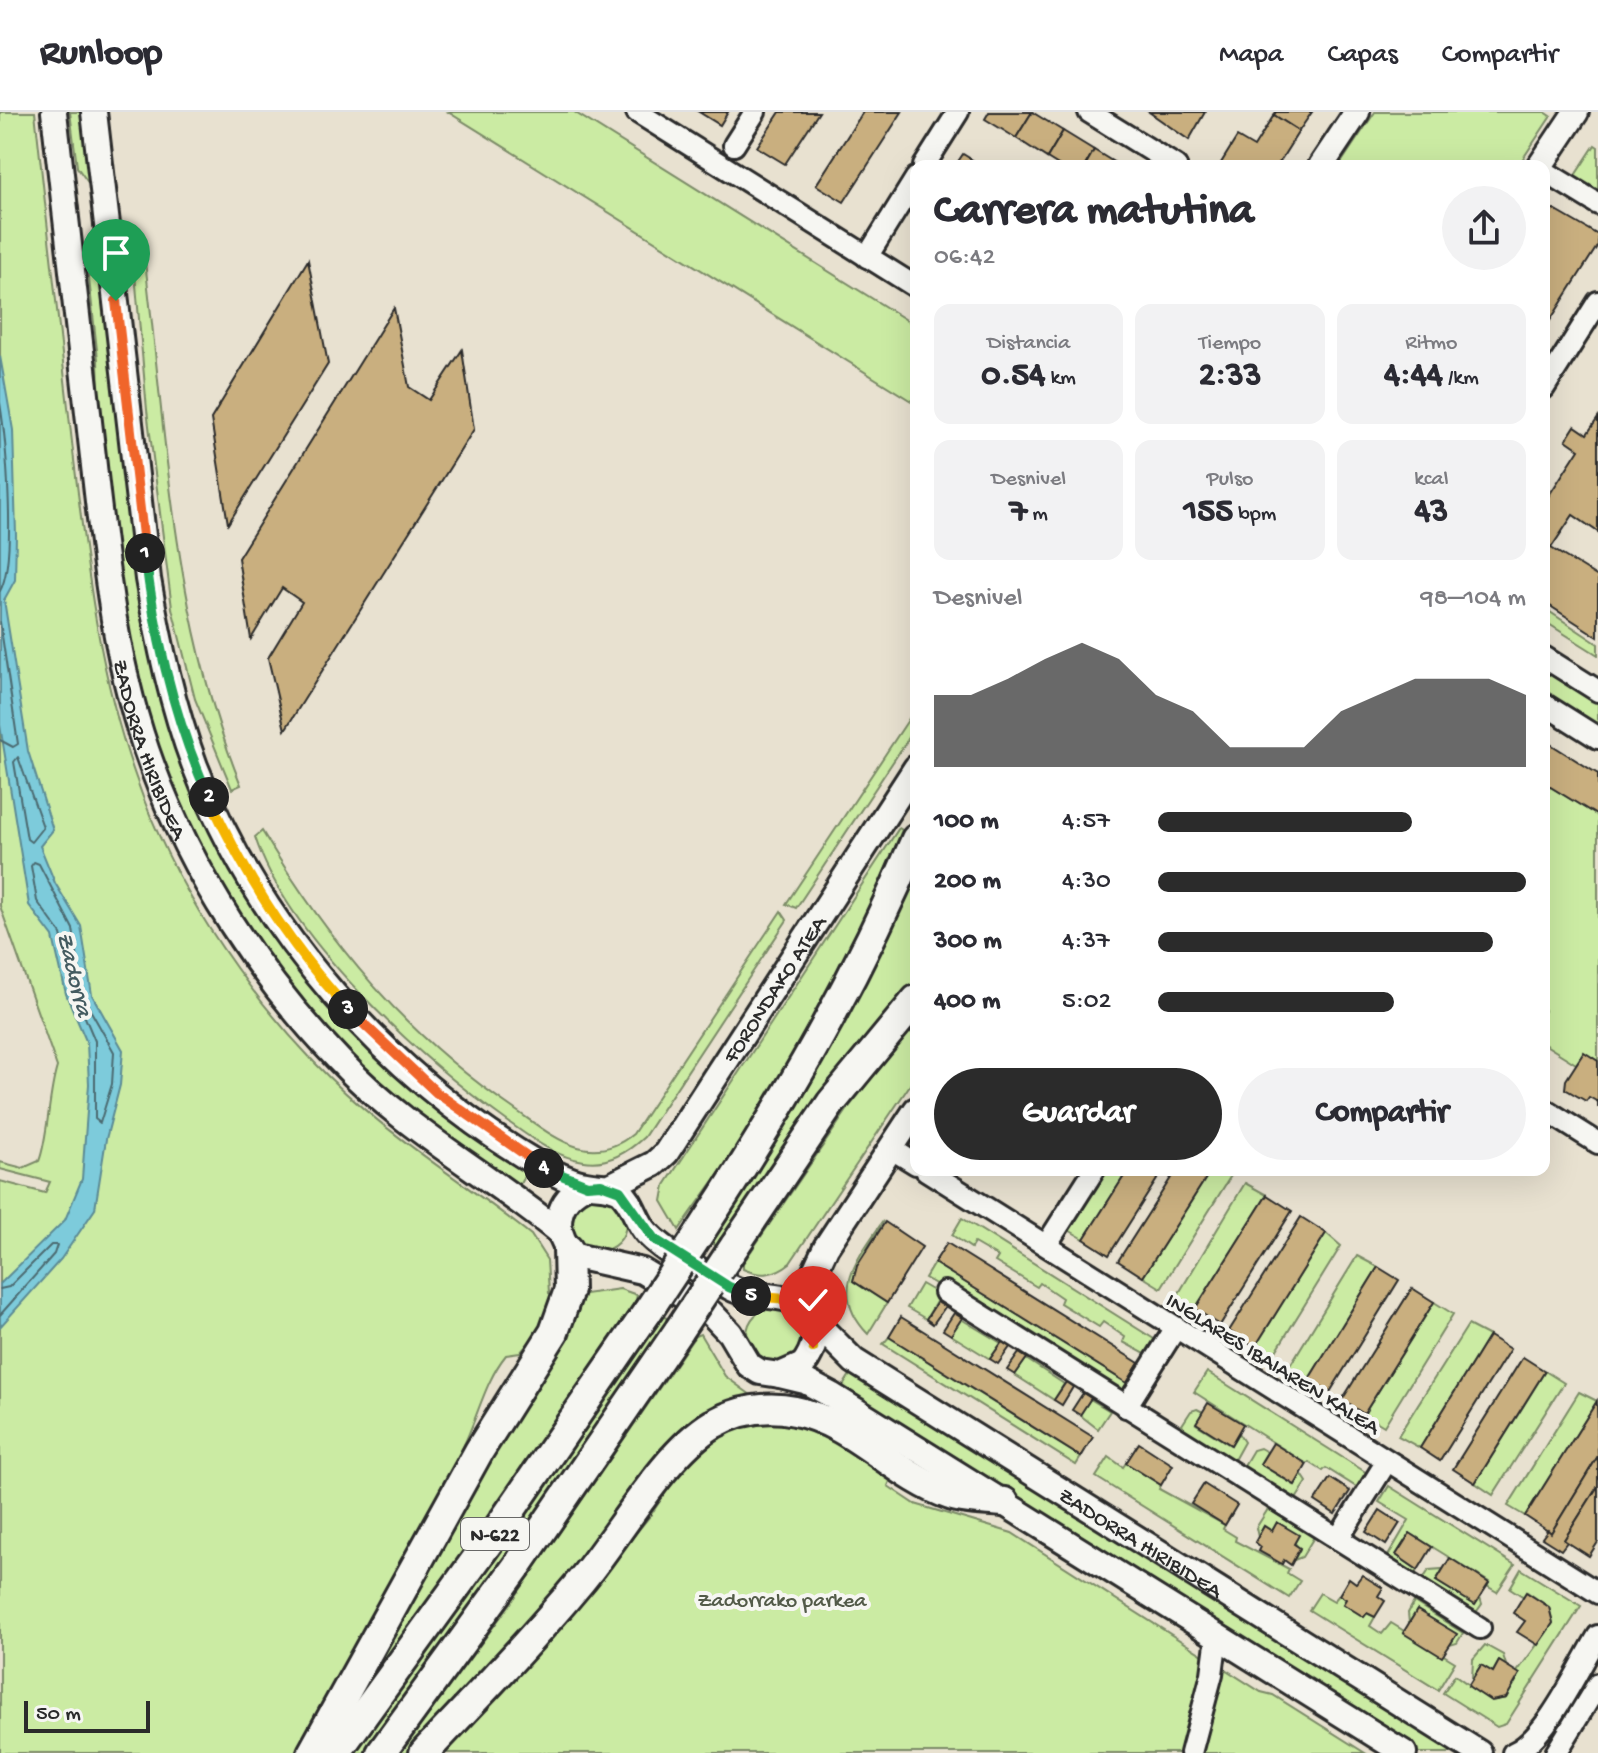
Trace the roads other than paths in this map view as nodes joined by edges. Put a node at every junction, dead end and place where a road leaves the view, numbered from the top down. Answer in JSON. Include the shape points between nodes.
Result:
{"nodes":[{"id":1,"x":54,"y":112,"type":"edge"},
{"id":2,"x":94,"y":112,"type":"edge"},
{"id":3,"x":637,"y":112,"type":"edge"},
{"id":4,"x":755,"y":112,"type":"edge"},
{"id":5,"x":958,"y":112,"type":"edge"},
{"id":6,"x":1089,"y":112,"type":"edge"},
{"id":7,"x":1357,"y":112,"type":"edge"},
{"id":8,"x":1576,"y":112,"type":"edge"},
{"id":9,"x":734,"y":145,"type":"dead end"},
{"id":10,"x":928,"y":160,"type":"edge"},
{"id":11,"x":1166,"y":160,"type":"edge"},
{"id":12,"x":1325,"y":160,"type":"edge"},
{"id":13,"x":1544,"y":160,"type":"edge"},
{"id":14,"x":1550,"y":175,"type":"edge"},
{"id":15,"x":910,"y":188,"type":"edge"},
{"id":16,"x":1598,"y":204,"type":"edge"},
{"id":17,"x":867,"y":257,"type":"junction"},
{"id":18,"x":910,"y":283,"type":"edge"},
{"id":19,"x":1598,"y":302,"type":"edge"},
{"id":20,"x":1591,"y":329,"type":"edge"},
{"id":21,"x":1550,"y":380,"type":"edge"},
{"id":22,"x":1550,"y":661,"type":"edge"},
{"id":23,"x":1598,"y":691,"type":"edge"},
{"id":24,"x":1550,"y":708,"type":"edge"},
{"id":25,"x":1598,"y":738,"type":"edge"},
{"id":26,"x":910,"y":777,"type":"edge"},
{"id":27,"x":910,"y":852,"type":"edge"},
{"id":28,"x":910,"y":1007,"type":"edge"},
{"id":29,"x":1550,"y":1113,"type":"edge"},
{"id":30,"x":910,"y":1119,"type":"edge"},
{"id":31,"x":1598,"y":1143,"type":"edge"},
{"id":32,"x":890,"y":1148,"type":"junction"},
{"id":33,"x":910,"y":1160,"type":"edge"},
{"id":34,"x":935,"y":1176,"type":"edge"},
{"id":35,"x":1090,"y":1176,"type":"edge"},
{"id":36,"x":598,"y":1185,"type":"junction"},
{"id":37,"x":1052,"y":1236,"type":"dead end"},
{"id":38,"x":563,"y":1240,"type":"junction"},
{"id":39,"x":945,"y":1292,"type":"dead end"},
{"id":40,"x":812,"y":1318,"type":"junction"},
{"id":41,"x":1175,"y":1329,"type":"junction"},
{"id":42,"x":780,"y":1375,"type":"junction"},
{"id":43,"x":1126,"y":1407,"type":"junction"},
{"id":44,"x":1387,"y":1461,"type":"junction"},
{"id":45,"x":1004,"y":1502,"type":"junction"},
{"id":46,"x":1338,"y":1539,"type":"junction"},
{"id":47,"x":1598,"y":1593,"type":"edge"},
{"id":48,"x":1480,"y":1628,"type":"dead end"},
{"id":49,"x":1217,"y":1636,"type":"junction"},
{"id":50,"x":1598,"y":1636,"type":"edge"},
{"id":51,"x":1598,"y":1684,"type":"edge"},
{"id":52,"x":312,"y":1753,"type":"edge"},
{"id":53,"x":336,"y":1753,"type":"edge"},
{"id":54,"x":381,"y":1753,"type":"edge"},
{"id":55,"x":424,"y":1753,"type":"edge"},
{"id":56,"x":1191,"y":1753,"type":"edge"},
{"id":57,"x":1404,"y":1753,"type":"edge"},
{"id":58,"x":1479,"y":1753,"type":"edge"},
{"id":59,"x":1513,"y":1753,"type":"edge"},
{"id":60,"x":1556,"y":1753,"type":"edge"}],
"edges":[{"from":1,"to":38,"type":"main road","name":"ZADORRA HIRIBIDEA","via":[[118,644],[148,752],[174,818],[253,955],[340,1062],[435,1143]]},
{"from":2,"to":36,"type":"main road","name":"ZADORRA HIRIBIDEA","via":[[159,646],[208,794],[274,916],[327,986],[382,1045],[437,1093],[539,1165]]},
{"from":3,"to":17,"type":"street"},
{"from":4,"to":9,"type":"street"},
{"from":5,"to":10,"type":"street"},
{"from":6,"to":11,"type":"street"},
{"from":7,"to":12,"type":"main road"},
{"from":8,"to":13,"type":"main road"},
{"from":14,"to":16,"type":"street"},
{"from":15,"to":17,"type":"street"},
{"from":17,"to":18,"type":"street"},
{"from":19,"to":20,"type":"street"},
{"from":20,"to":21,"type":"street"},
{"from":22,"to":23,"type":"street"},
{"from":24,"to":25,"type":"street"},
{"from":26,"to":36,"type":"main road","name":"FORONDAKO ATEA","via":[[666,1153],[654,1164]]},
{"from":27,"to":53,"type":"highway","number":"N-622","bridge":true,"via":[[819,1043],[701,1231],[502,1524]]},
{"from":28,"to":54,"type":"highway","number":"N-622","bridge":true,"via":[[831,1103],[520,1562]]},
{"from":29,"to":31,"type":"street"},
{"from":30,"to":32,"type":"main road"},
{"from":32,"to":33,"type":"street"},
{"from":32,"to":40,"type":"main road","via":[[814,1273]]},
{"from":34,"to":41,"type":"street","name":"INGLARES IBAIAREN KALEA"},
{"from":35,"to":37,"type":"street"},
{"from":36,"to":38,"type":"main road","via":[[563,1204]]},
{"from":36,"to":40,"type":"main road","name":"ZADORRA HIRIBIDEA","via":[[627,1197],[647,1232],[668,1249],[743,1294],[787,1297]]},
{"from":38,"to":42,"type":"main road","name":"ZADORRA HIRIBIDEA","via":[[585,1261],[642,1271],[722,1322],[749,1365]]},
{"from":38,"to":52,"type":"highway","via":[[569,1290],[554,1332],[464,1477]]},
{"from":39,"to":43,"type":"street"},
{"from":40,"to":42,"type":"main road","via":[[810,1356]]},
{"from":40,"to":58,"type":"main road","name":"ZADORRA HIRIBIDEA","via":[[854,1361]]},
{"from":41,"to":43,"type":"street"},
{"from":41,"to":44,"type":"street","name":"INGLARES IBAIAREN KALEA"},
{"from":42,"to":45,"type":"main road","name":"ZADORRA HIRIBIDEA","via":[[813,1384]]},
{"from":43,"to":46,"type":"street"},
{"from":44,"to":46,"type":"street"},
{"from":44,"to":47,"type":"street","name":"INGLARES IBAIAREN KALEA"},
{"from":45,"to":49,"type":"main road","name":"ZADORRA HIRIBIDEA"},
{"from":45,"to":55,"type":"highway","via":[[952,1496],[801,1412],[765,1408],[729,1416],[704,1430],[677,1456],[582,1581]]},
{"from":46,"to":48,"type":"street"},
{"from":49,"to":56,"type":"street"},
{"from":49,"to":57,"type":"main road","name":"ZADORRA HIRIBIDEA"},
{"from":50,"to":59,"type":"street","via":[[1541,1730],[1527,1748]]},
{"from":51,"to":60,"type":"street"}]}
